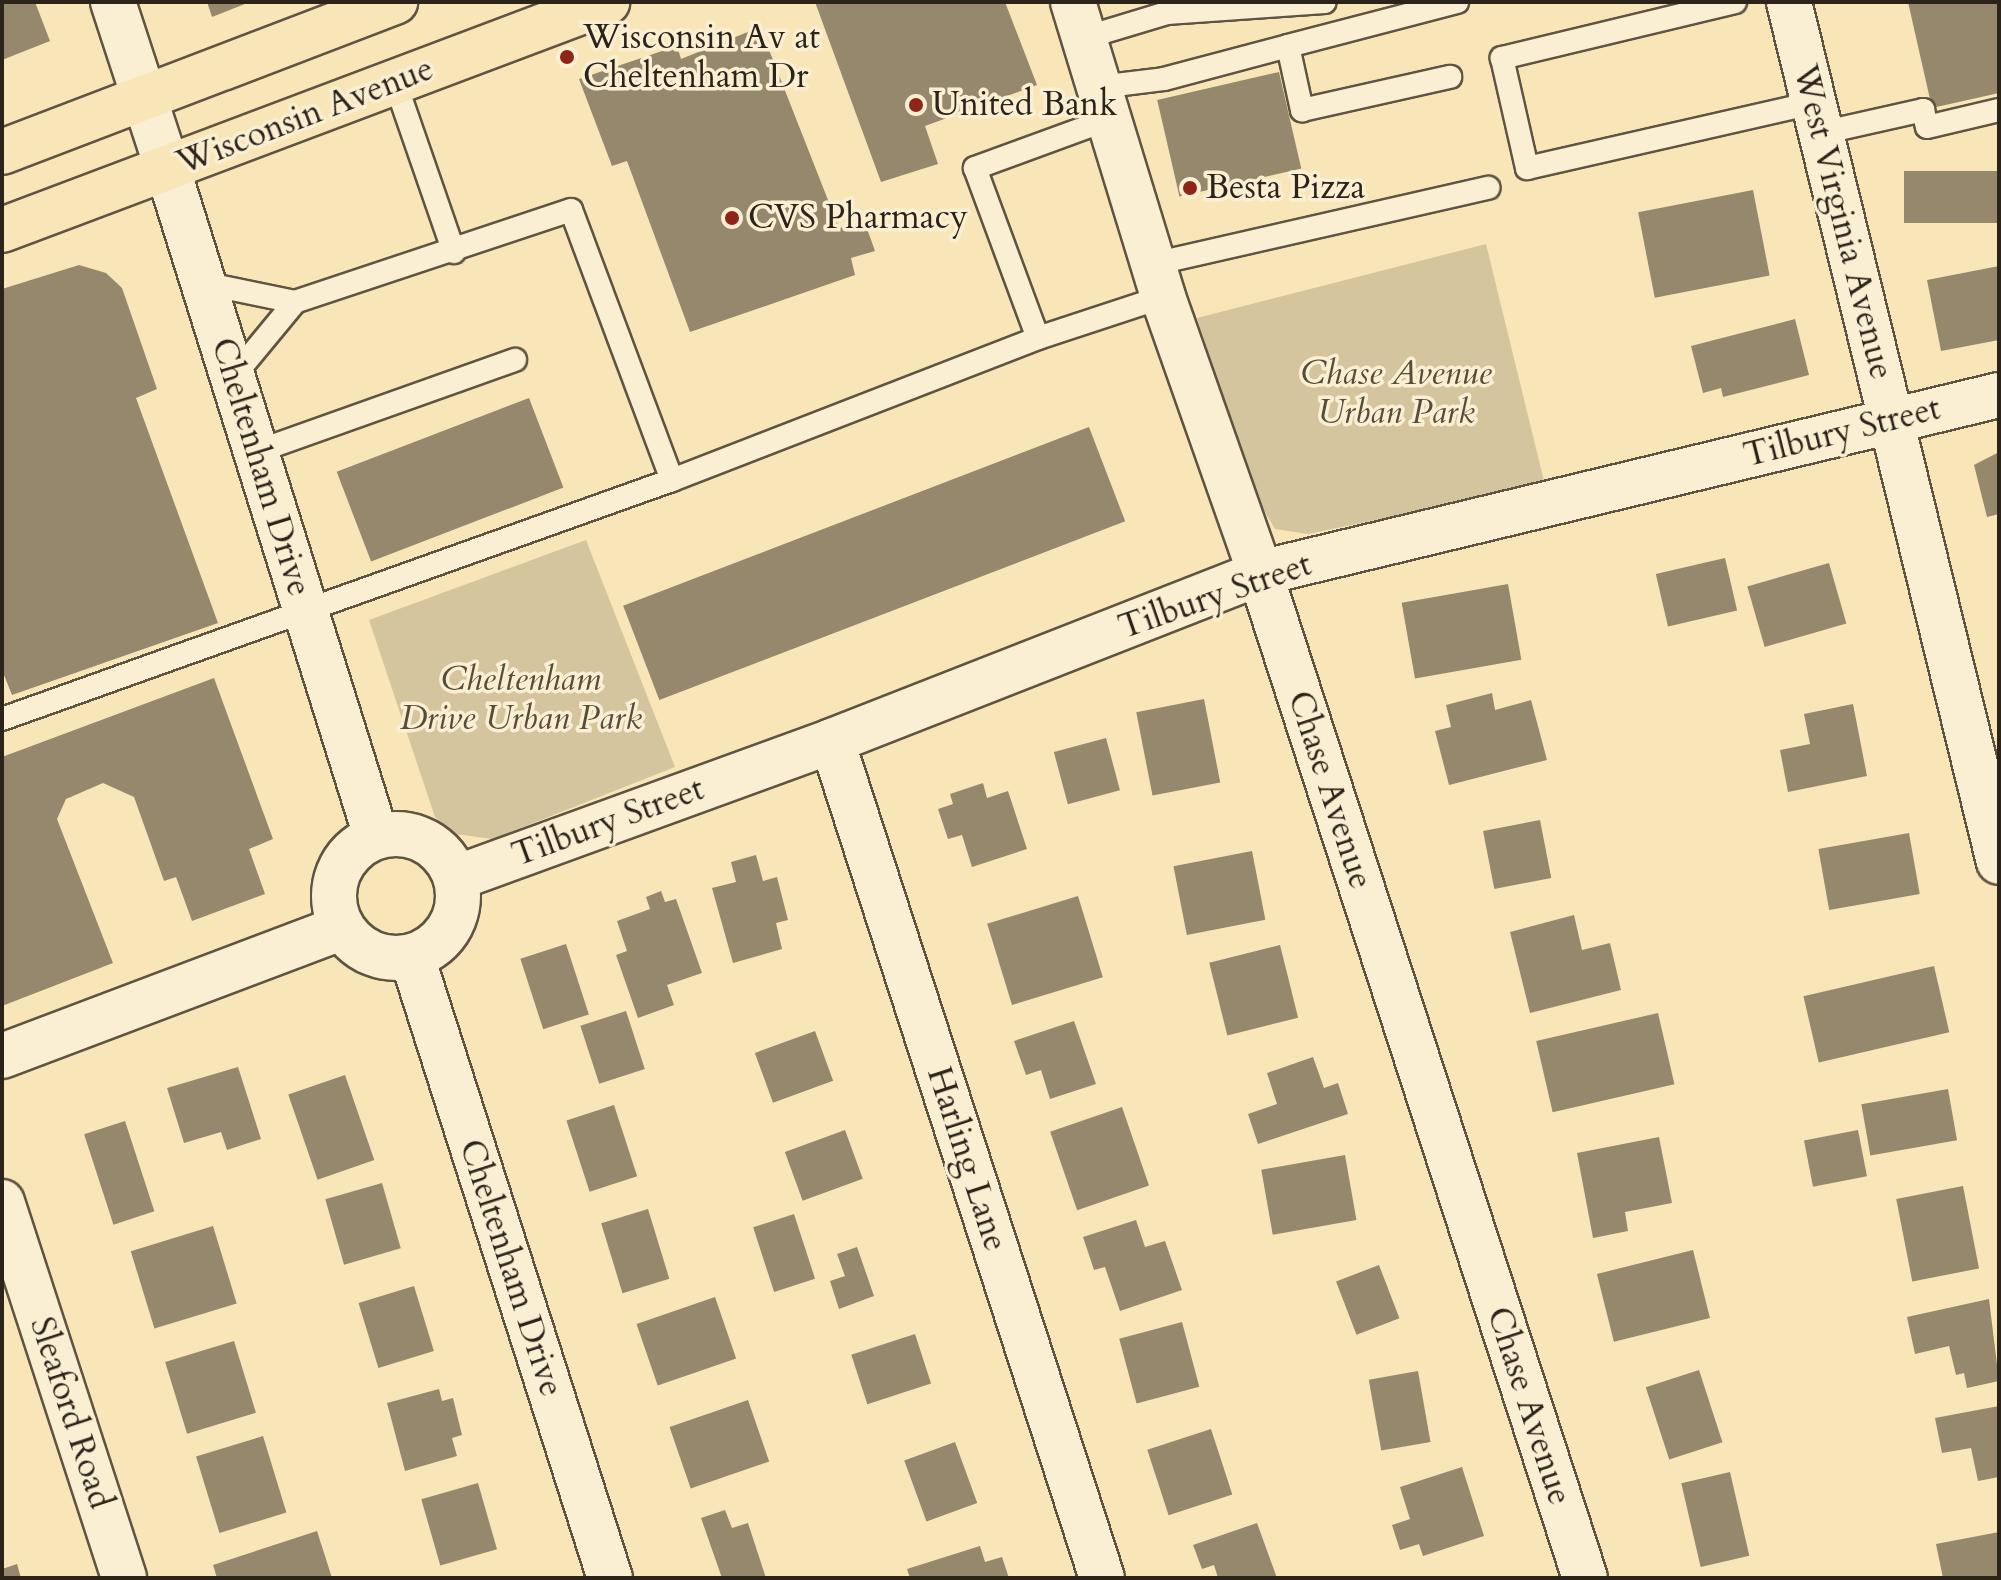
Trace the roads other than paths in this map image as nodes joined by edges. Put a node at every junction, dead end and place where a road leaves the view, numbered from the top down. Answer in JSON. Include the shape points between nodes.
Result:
{"nodes":[{"id":1,"x":113,"y":2,"type":"edge"},
{"id":2,"x":395,"y":2,"type":"edge"},
{"id":3,"x":607,"y":2,"type":"edge"},
{"id":4,"x":1325,"y":2,"type":"edge"},
{"id":5,"x":1457,"y":2,"type":"edge"},
{"id":6,"x":1735,"y":2,"type":"edge"},
{"id":7,"x":1789,"y":2,"type":"edge"},
{"id":8,"x":1078,"y":20,"type":"edge"},
{"id":9,"x":1288,"y":46,"type":"junction"},
{"id":10,"x":1450,"y":77,"type":"dead end"},
{"id":11,"x":395,"y":82,"type":"junction"},
{"id":12,"x":145,"y":98,"type":"junction"},
{"id":13,"x":1104,"y":103,"type":"junction"},
{"id":14,"x":1999,"y":110,"type":"edge"},
{"id":15,"x":1817,"y":118,"type":"junction"},
{"id":16,"x":2,"y":152,"type":"edge"},
{"id":17,"x":167,"y":167,"type":"junction"},
{"id":18,"x":1488,"y":188,"type":"dead end"},
{"id":19,"x":2,"y":230,"type":"edge"},
{"id":20,"x":454,"y":252,"type":"junction"},
{"id":21,"x":1158,"y":280,"type":"junction"},
{"id":22,"x":203,"y":283,"type":"junction"},
{"id":23,"x":295,"y":302,"type":"junction"},
{"id":24,"x":1038,"y":338,"type":"junction"},
{"id":25,"x":515,"y":360,"type":"dead end"},
{"id":26,"x":233,"y":377,"type":"junction"},
{"id":27,"x":1999,"y":395,"type":"edge"},
{"id":28,"x":1891,"y":419,"type":"junction"},
{"id":29,"x":256,"y":452,"type":"junction"},
{"id":30,"x":672,"y":480,"type":"junction"},
{"id":31,"x":1260,"y":573,"type":"junction"},
{"id":32,"x":305,"y":609,"type":"junction"},
{"id":33,"x":2,"y":719,"type":"edge"},
{"id":34,"x":832,"y":741,"type":"junction"},
{"id":35,"x":376,"y":836,"type":"junction"},
{"id":36,"x":1999,"y":862,"type":"edge"},
{"id":37,"x":456,"y":878,"type":"junction"},
{"id":38,"x":340,"y":928,"type":"junction"},
{"id":39,"x":412,"y":957,"type":"junction"},
{"id":40,"x":2,"y":1056,"type":"edge"},
{"id":41,"x":2,"y":1202,"type":"edge"},
{"id":42,"x":124,"y":1578,"type":"edge"},
{"id":43,"x":610,"y":1578,"type":"edge"},
{"id":44,"x":1102,"y":1578,"type":"edge"},
{"id":45,"x":1585,"y":1578,"type":"edge"}],
"edges":[{"from":1,"to":12,"type":"street","name":"Cheltenham Drive"},
{"from":2,"to":12,"type":"main road"},
{"from":3,"to":11,"type":"main road","name":"Wisconsin Avenue"},
{"from":4,"to":8,"type":"lane"},
{"from":5,"to":9,"type":"lane"},
{"from":6,"to":15,"type":"lane","via":[[1502,58],[1527,168]]},
{"from":7,"to":15,"type":"street","name":"West Virginia Avenue"},
{"from":8,"to":13,"type":"street","name":"Chase Avenue"},
{"from":9,"to":10,"type":"lane","via":[[1302,110]]},
{"from":9,"to":13,"type":"lane","via":[[1164,79]]},
{"from":11,"to":17,"type":"main road","name":"Wisconsin Avenue"},
{"from":11,"to":20,"type":"lane"},
{"from":12,"to":16,"type":"main road"},
{"from":12,"to":17,"type":"street","name":"Cheltenham Drive"},
{"from":13,"to":21,"type":"street","name":"Chase Avenue"},
{"from":13,"to":24,"type":"lane","via":[[975,168]]},
{"from":14,"to":15,"type":"lane","via":[[1927,127],[1923,110]]},
{"from":15,"to":28,"type":"street","name":"West Virginia Avenue"},
{"from":17,"to":19,"type":"main road","name":"Wisconsin Avenue"},
{"from":17,"to":22,"type":"street","name":"Cheltenham Drive"},
{"from":18,"to":21,"type":"lane"},
{"from":20,"to":23,"type":"lane"},
{"from":20,"to":30,"type":"lane","via":[[571,210]]},
{"from":21,"to":24,"type":"lane"},
{"from":21,"to":31,"type":"street","name":"Chase Avenue"},
{"from":22,"to":23,"type":"lane"},
{"from":22,"to":26,"type":"street","name":"Cheltenham Drive"},
{"from":23,"to":26,"type":"lane"},
{"from":24,"to":30,"type":"lane"},
{"from":25,"to":29,"type":"lane"},
{"from":26,"to":29,"type":"street","name":"Cheltenham Drive"},
{"from":27,"to":28,"type":"street","name":"Tilbury Street"},
{"from":28,"to":31,"type":"street","name":"Tilbury Street"},
{"from":28,"to":36,"type":"street","name":"West Virginia Avenue"},
{"from":29,"to":32,"type":"street","name":"Cheltenham Drive"},
{"from":30,"to":32,"type":"lane"},
{"from":31,"to":34,"type":"street","name":"Tilbury Street"},
{"from":31,"to":45,"type":"street","name":"Chase Avenue"},
{"from":32,"to":33,"type":"lane"},
{"from":32,"to":35,"type":"street","name":"Cheltenham Drive"},
{"from":34,"to":37,"type":"street","name":"Tilbury Street"},
{"from":34,"to":44,"type":"street","name":"Harling Lane"},
{"from":35,"to":37,"type":"street","via":[[412,835],[434,845]]},
{"from":35,"to":38,"type":"street","via":[[341,865],[333,896]]},
{"from":37,"to":39,"type":"street","via":[[457,913],[448,932]]},
{"from":38,"to":39,"type":"street","via":[[363,950],[390,959]]},
{"from":38,"to":40,"type":"street"},
{"from":39,"to":43,"type":"street","name":"Cheltenham Drive"},
{"from":41,"to":42,"type":"street","name":"Sleaford Road"}]}
